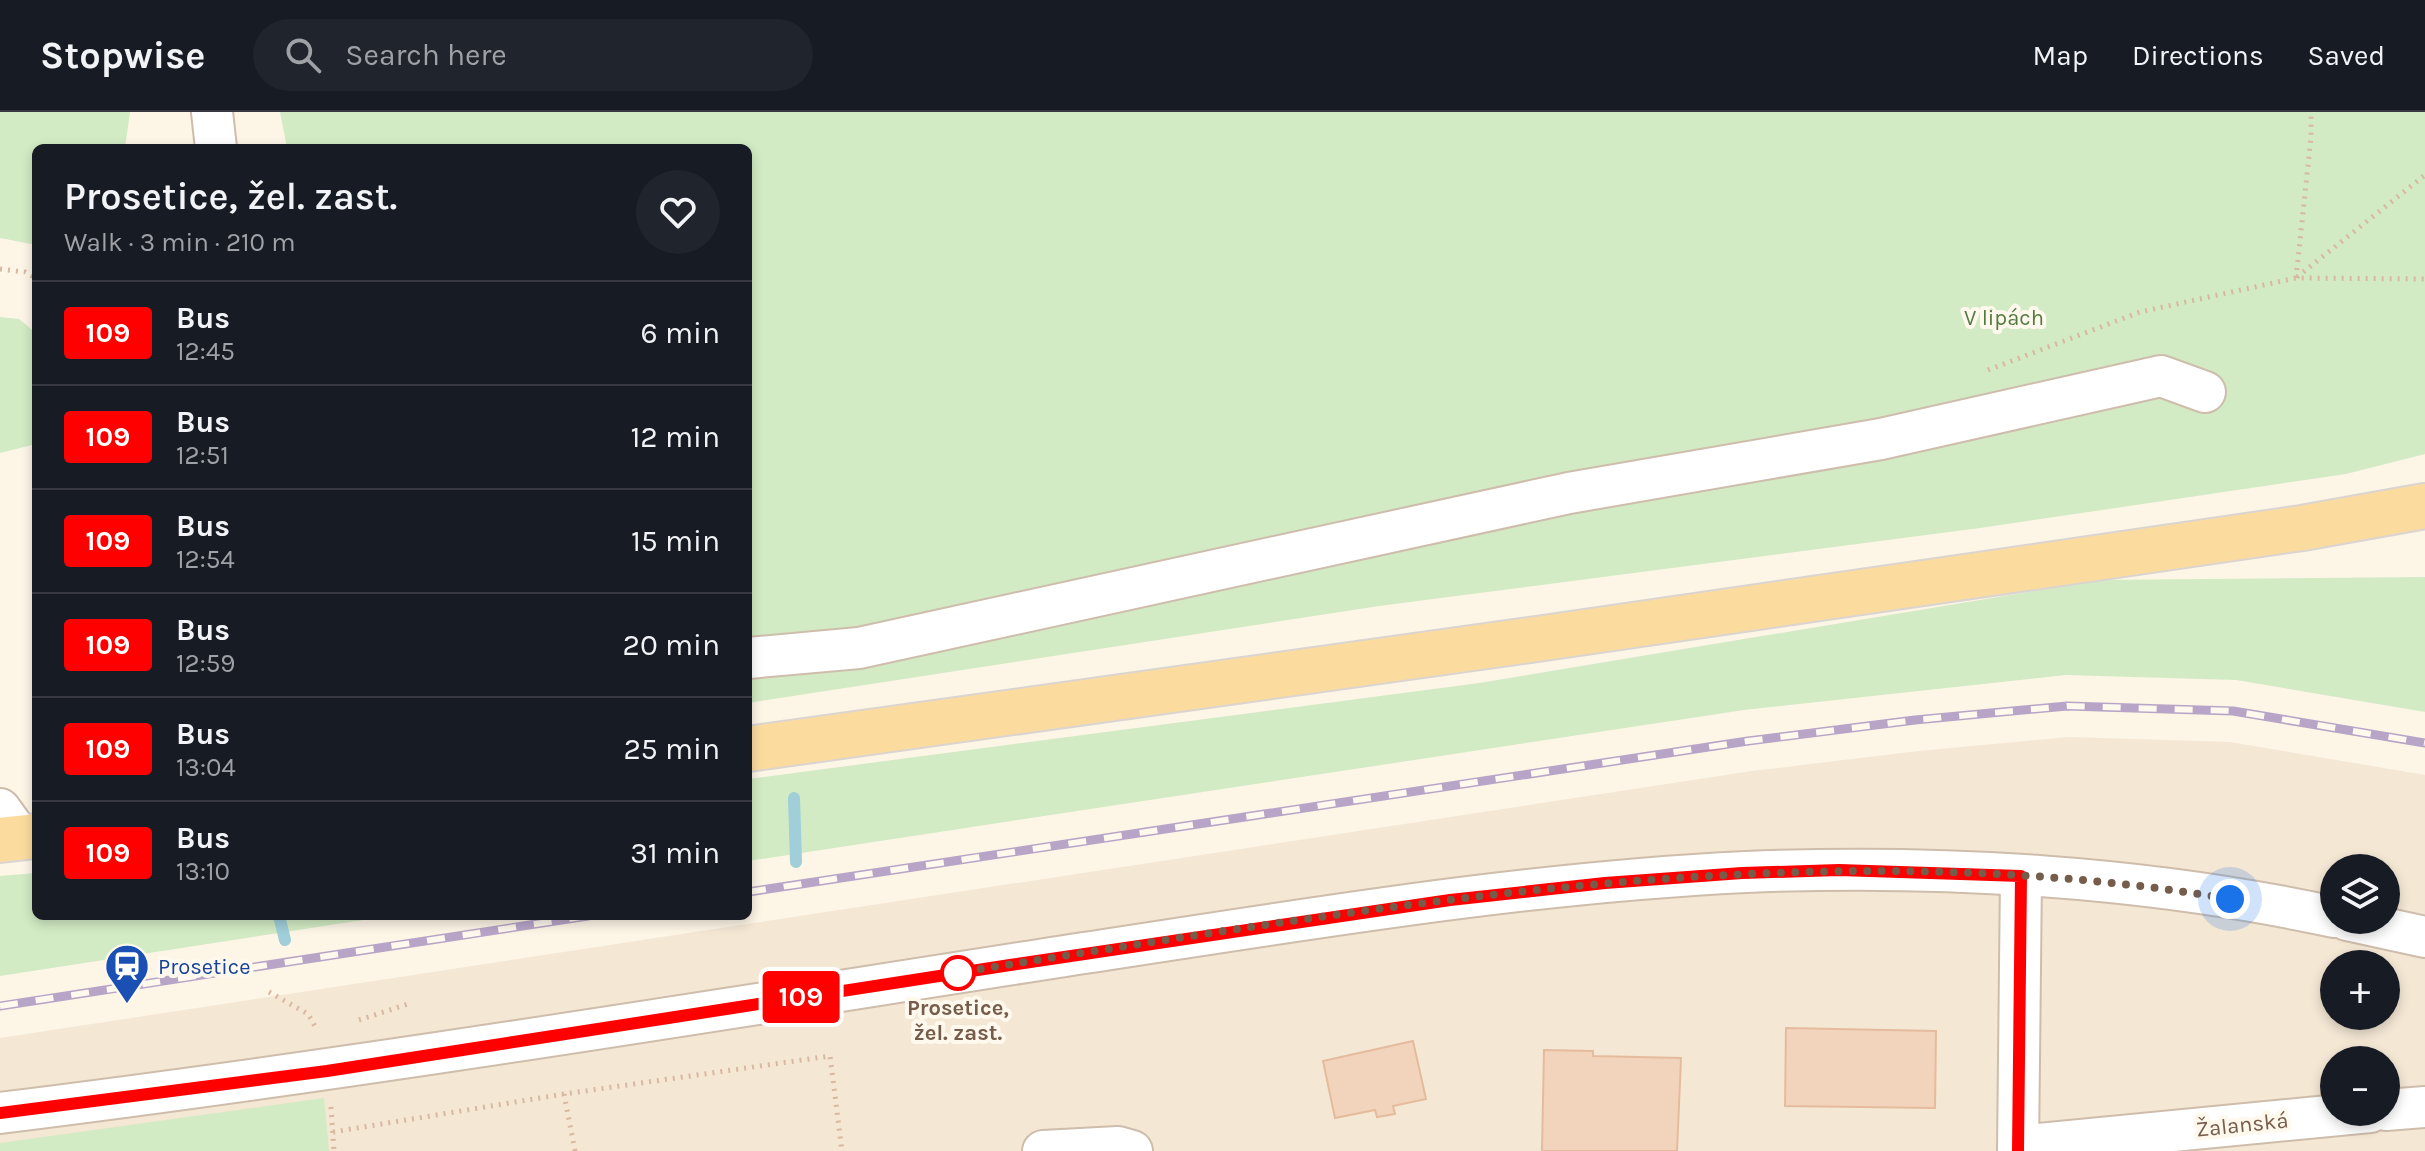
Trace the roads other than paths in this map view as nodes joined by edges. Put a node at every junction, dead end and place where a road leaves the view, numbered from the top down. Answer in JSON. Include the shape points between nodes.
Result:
{"nodes":[{"id":1,"x":212,"y":112,"type":"edge"},
{"id":2,"x":216,"y":144,"type":"edge"},
{"id":3,"x":2205,"y":392,"type":"dead end"},
{"id":4,"x":2425,"y":506,"type":"edge"},
{"id":5,"x":2378,"y":516,"type":"junction"},
{"id":6,"x":2425,"y":527,"type":"edge"},
{"id":7,"x":752,"y":658,"type":"edge"},
{"id":8,"x":752,"y":748,"type":"edge"},
{"id":9,"x":2021,"y":876,"type":"junction"},
{"id":10,"x":2320,"y":915,"type":"edge"},
{"id":11,"x":2400,"y":932,"type":"edge"},
{"id":12,"x":2425,"y":937,"type":"edge"},
{"id":13,"x":2425,"y":1107,"type":"edge"},
{"id":14,"x":2400,"y":1109,"type":"edge"},
{"id":15,"x":0,"y":1113,"type":"edge"},
{"id":16,"x":2320,"y":1117,"type":"edge"},
{"id":17,"x":2018,"y":1149,"type":"edge"},
{"id":18,"x":1043,"y":1151,"type":"edge"},
{"id":19,"x":1132,"y":1151,"type":"edge"}],
"edges":[{"from":1,"to":2,"type":"street"},
{"from":3,"to":7,"type":"street","via":[[2161,376],[1881,439],[1569,493],[859,648]]},
{"from":4,"to":5,"type":"main road"},
{"from":5,"to":6,"type":"street"},
{"from":5,"to":8,"type":"main road"},
{"from":9,"to":10,"type":"street","via":[[2171,889]]},
{"from":9,"to":15,"type":"street","via":[[1839,870],[1742,873],[1450,900],[327,1071]]},
{"from":9,"to":17,"type":"street"},
{"from":11,"to":12,"type":"street"},
{"from":13,"to":14,"type":"street"},
{"from":16,"to":17,"type":"street","name":"Žalanská"},
{"from":18,"to":19,"type":"street"}]}
